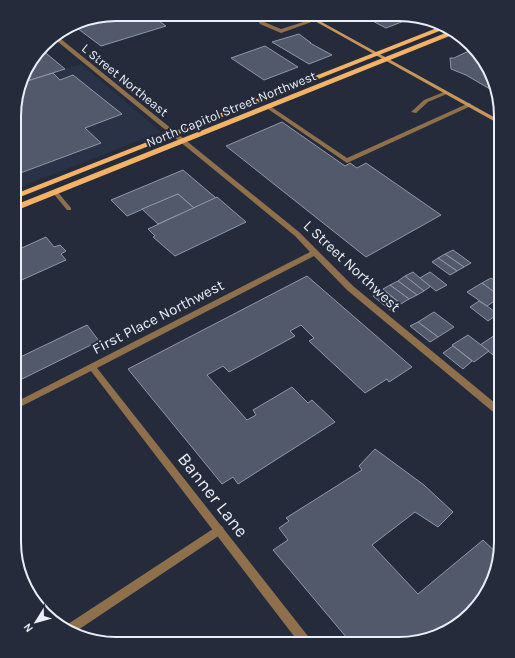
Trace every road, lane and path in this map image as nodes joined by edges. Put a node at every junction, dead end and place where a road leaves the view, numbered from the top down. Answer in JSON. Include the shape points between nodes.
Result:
{"nodes":[{"id":1,"x":260,"y":21,"type":"edge"},
{"id":2,"x":312,"y":21,"type":"edge"},
{"id":3,"x":317,"y":21,"type":"edge"},
{"id":4,"x":439,"y":30,"type":"edge"},
{"id":5,"x":447,"y":34,"type":"edge"},
{"id":6,"x":59,"y":40,"type":"edge"},
{"id":7,"x":377,"y":54,"type":"junction"},
{"id":8,"x":387,"y":59,"type":"junction"},
{"id":9,"x":446,"y":92,"type":"junction"},
{"id":10,"x":468,"y":105,"type":"junction"},
{"id":11,"x":268,"y":107,"type":"junction"},
{"id":12,"x":414,"y":112,"type":"dead end"},
{"id":13,"x":494,"y":119,"type":"edge"},
{"id":14,"x":174,"y":134,"type":"junction"},
{"id":15,"x":183,"y":141,"type":"junction"},
{"id":16,"x":55,"y":192,"type":"junction"},
{"id":17,"x":21,"y":195,"type":"edge"},
{"id":18,"x":21,"y":206,"type":"edge"},
{"id":19,"x":69,"y":209,"type":"dead end"},
{"id":20,"x":315,"y":252,"type":"junction"},
{"id":21,"x":92,"y":366,"type":"junction"},
{"id":22,"x":21,"y":403,"type":"edge"},
{"id":23,"x":494,"y":406,"type":"edge"},
{"id":24,"x":219,"y":530,"type":"junction"},
{"id":25,"x":74,"y":627,"type":"edge"},
{"id":26,"x":302,"y":637,"type":"edge"}],
"edges":[{"from":1,"to":2,"type":"street","via":[[281,30]]},
{"from":3,"to":7,"type":"main road"},
{"from":4,"to":7,"type":"main road"},
{"from":5,"to":8,"type":"main road","name":"North Capitol Street Northwest"},
{"from":6,"to":14,"type":"street","name":"L Street Northeast"},
{"from":7,"to":8,"type":"main road"},
{"from":7,"to":14,"type":"main road"},
{"from":8,"to":9,"type":"main road"},
{"from":8,"to":11,"type":"main road","name":"North Capitol Street Northwest"},
{"from":9,"to":10,"type":"main road"},
{"from":9,"to":12,"type":"street","via":[[426,101]]},
{"from":10,"to":11,"type":"street","via":[[347,161]]},
{"from":10,"to":13,"type":"main road"},
{"from":11,"to":15,"type":"main road","name":"North Capitol Street Northwest"},
{"from":14,"to":15,"type":"street","name":"L Street Northeast"},
{"from":14,"to":17,"type":"main road"},
{"from":15,"to":16,"type":"main road","name":"North Capitol Street Northwest"},
{"from":15,"to":20,"type":"street","name":"L Street Northwest","via":[[297,234]]},
{"from":16,"to":18,"type":"main road","name":"North Capitol Street Northwest"},
{"from":16,"to":19,"type":"street"},
{"from":20,"to":21,"type":"street","name":"First Place Northwest"},
{"from":20,"to":23,"type":"street","name":"L Street Northwest","via":[[350,288]]},
{"from":21,"to":22,"type":"street","name":"First Place Northwest"},
{"from":21,"to":24,"type":"street","name":"Banner Lane"},
{"from":24,"to":25,"type":"street"},
{"from":24,"to":26,"type":"street","name":"Banner Lane"}]}
